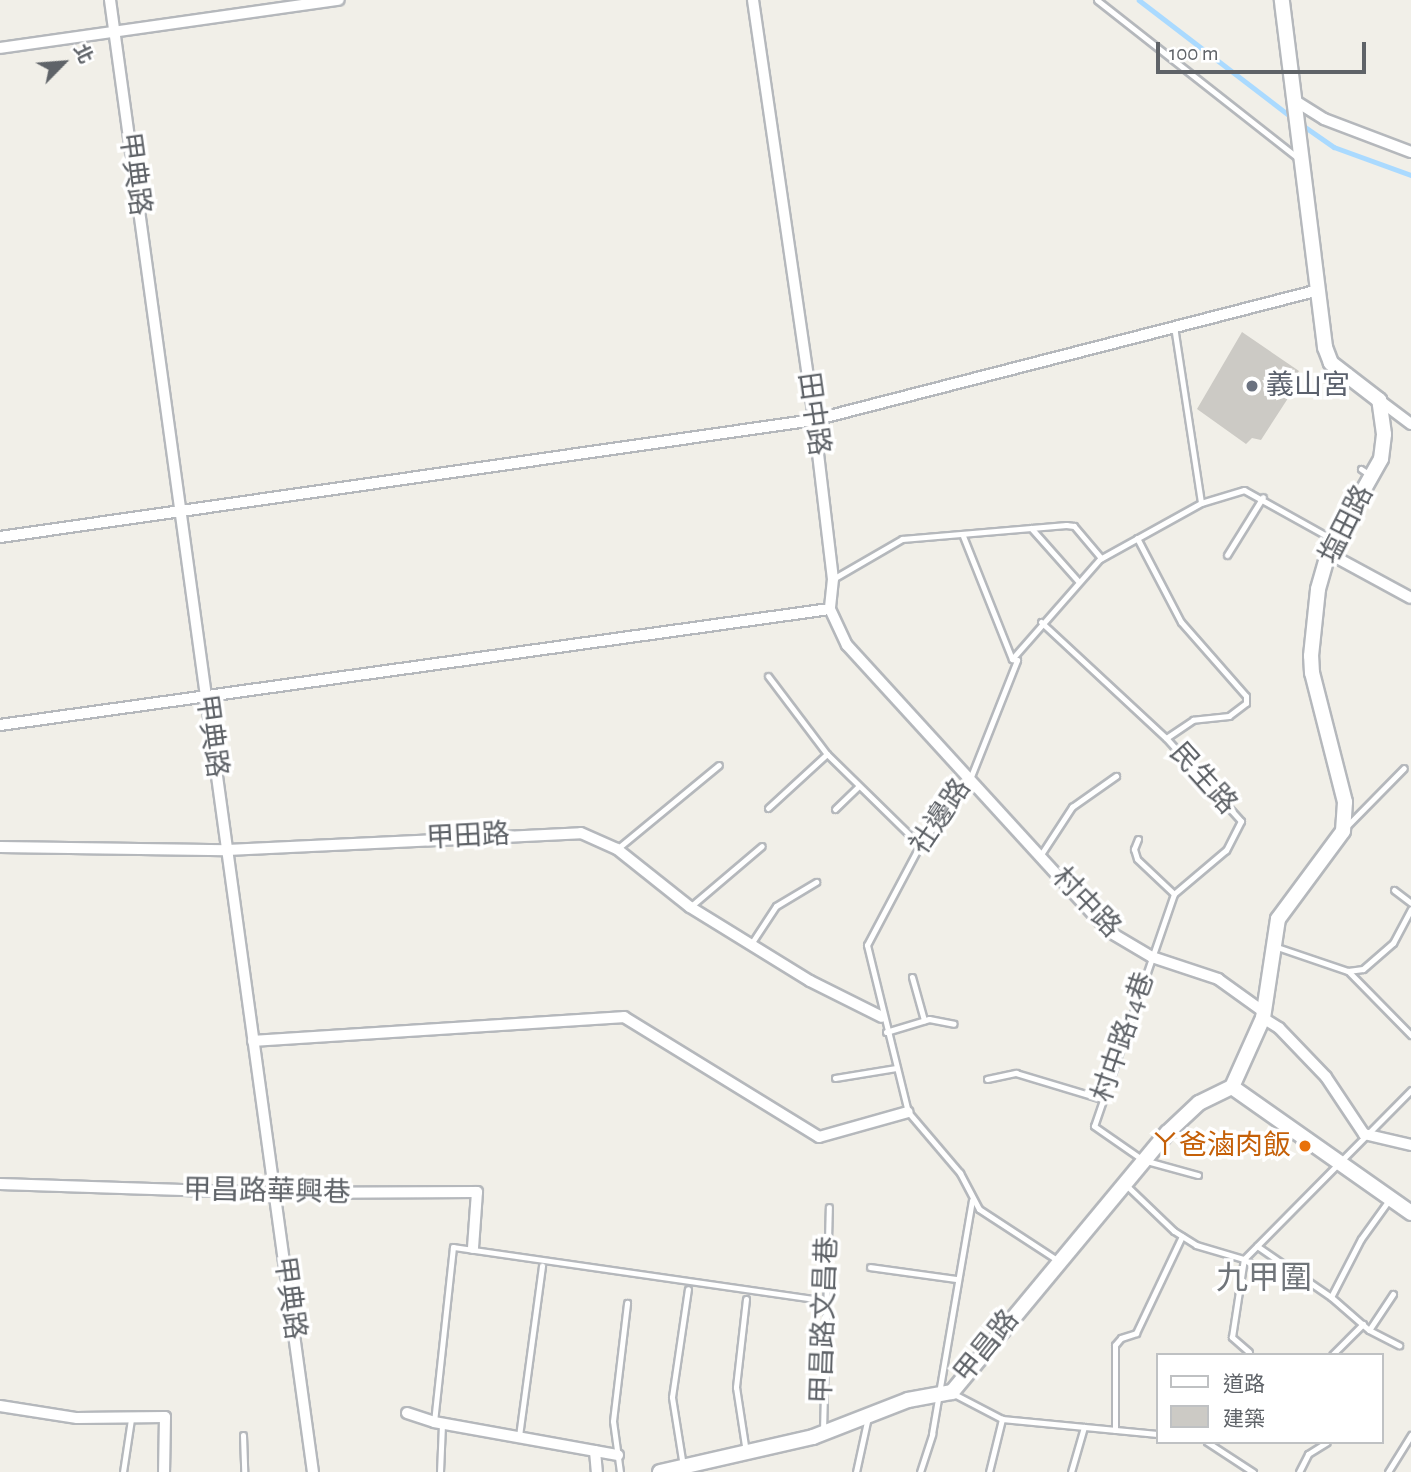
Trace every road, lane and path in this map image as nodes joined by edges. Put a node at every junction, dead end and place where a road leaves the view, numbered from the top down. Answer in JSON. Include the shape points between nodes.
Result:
{"nodes":[{"id":1,"x":110,"y":0,"type":"edge"},
{"id":2,"x":339,"y":0,"type":"edge"},
{"id":3,"x":753,"y":0,"type":"edge"},
{"id":4,"x":1097,"y":0,"type":"edge"},
{"id":5,"x":1282,"y":0,"type":"edge"},
{"id":6,"x":115,"y":32,"type":"junction"},
{"id":7,"x":0,"y":48,"type":"edge"},
{"id":8,"x":1298,"y":109,"type":"junction"},
{"id":9,"x":1411,"y":152,"type":"edge"},
{"id":10,"x":1302,"y":162,"type":"junction"},
{"id":11,"x":1315,"y":291,"type":"junction"},
{"id":12,"x":1174,"y":326,"type":"junction"},
{"id":13,"x":1379,"y":400,"type":"junction"},
{"id":14,"x":814,"y":420,"type":"junction"},
{"id":15,"x":1411,"y":424,"type":"edge"},
{"id":16,"x":1263,"y":497,"type":"junction"},
{"id":17,"x":1201,"y":503,"type":"junction"},
{"id":18,"x":180,"y":510,"type":"junction"},
{"id":19,"x":1031,"y":528,"type":"junction"},
{"id":20,"x":963,"y":536,"type":"junction"},
{"id":21,"x":0,"y":537,"type":"edge"},
{"id":22,"x":1137,"y":538,"type":"junction"},
{"id":23,"x":1331,"y":546,"type":"junction"},
{"id":24,"x":1227,"y":555,"type":"dead end"},
{"id":25,"x":1101,"y":558,"type":"junction"},
{"id":26,"x":833,"y":579,"type":"junction"},
{"id":27,"x":1079,"y":582,"type":"junction"},
{"id":28,"x":1411,"y":598,"type":"edge"},
{"id":29,"x":830,"y":609,"type":"junction"},
{"id":30,"x":1041,"y":622,"type":"junction"},
{"id":31,"x":1012,"y":659,"type":"junction"},
{"id":32,"x":768,"y":676,"type":"dead end"},
{"id":33,"x":206,"y":694,"type":"junction"},
{"id":34,"x":0,"y":725,"type":"edge"},
{"id":35,"x":1166,"y":738,"type":"junction"},
{"id":36,"x":827,"y":754,"type":"junction"},
{"id":37,"x":719,"y":765,"type":"dead end"},
{"id":38,"x":1404,"y":768,"type":"dead end"},
{"id":39,"x":1116,"y":776,"type":"dead end"},
{"id":40,"x":970,"y":779,"type":"junction"},
{"id":41,"x":859,"y":786,"type":"junction"},
{"id":42,"x":768,"y":808,"type":"dead end"},
{"id":43,"x":835,"y":809,"type":"dead end"},
{"id":44,"x":1343,"y":831,"type":"junction"},
{"id":45,"x":1138,"y":839,"type":"dead end"},
{"id":46,"x":920,"y":845,"type":"junction"},
{"id":47,"x":762,"y":846,"type":"dead end"},
{"id":48,"x":0,"y":847,"type":"edge"},
{"id":49,"x":617,"y":849,"type":"junction"},
{"id":50,"x":227,"y":850,"type":"junction"},
{"id":51,"x":1040,"y":856,"type":"junction"},
{"id":52,"x":816,"y":882,"type":"dead end"},
{"id":53,"x":1394,"y":890,"type":"dead end"},
{"id":54,"x":1174,"y":894,"type":"junction"},
{"id":55,"x":1411,"y":903,"type":"edge"},
{"id":56,"x":690,"y":907,"type":"junction"},
{"id":57,"x":1411,"y":909,"type":"edge"},
{"id":58,"x":1409,"y":918,"type":"edge"},
{"id":59,"x":751,"y":944,"type":"junction"},
{"id":60,"x":1274,"y":946,"type":"junction"},
{"id":61,"x":1152,"y":956,"type":"junction"},
{"id":62,"x":1348,"y":971,"type":"junction"},
{"id":63,"x":912,"y":977,"type":"dead end"},
{"id":64,"x":1263,"y":1015,"type":"junction"},
{"id":65,"x":882,"y":1017,"type":"junction"},
{"id":66,"x":924,"y":1020,"type":"junction"},
{"id":67,"x":954,"y":1024,"type":"dead end"},
{"id":68,"x":886,"y":1032,"type":"junction"},
{"id":69,"x":1411,"y":1035,"type":"edge"},
{"id":70,"x":253,"y":1041,"type":"junction"},
{"id":71,"x":896,"y":1068,"type":"junction"},
{"id":72,"x":835,"y":1078,"type":"dead end"},
{"id":73,"x":987,"y":1079,"type":"dead end"},
{"id":74,"x":1232,"y":1087,"type":"junction"},
{"id":75,"x":1411,"y":1090,"type":"edge"},
{"id":76,"x":1102,"y":1099,"type":"junction"},
{"id":77,"x":908,"y":1112,"type":"junction"},
{"id":78,"x":1364,"y":1134,"type":"junction"},
{"id":79,"x":1411,"y":1145,"type":"edge"},
{"id":80,"x":1143,"y":1160,"type":"junction"},
{"id":81,"x":1337,"y":1161,"type":"junction"},
{"id":82,"x":1198,"y":1175,"type":"dead end"},
{"id":83,"x":0,"y":1184,"type":"edge"},
{"id":84,"x":1126,"y":1185,"type":"junction"},
{"id":85,"x":274,"y":1193,"type":"junction"},
{"id":86,"x":1390,"y":1198,"type":"junction"},
{"id":87,"x":972,"y":1200,"type":"junction"},
{"id":88,"x":829,"y":1207,"type":"dead end"},
{"id":89,"x":1411,"y":1213,"type":"edge"},
{"id":90,"x":1182,"y":1236,"type":"junction"},
{"id":91,"x":1257,"y":1246,"type":"junction"},
{"id":92,"x":473,"y":1248,"type":"junction"},
{"id":93,"x":1057,"y":1259,"type":"junction"},
{"id":94,"x":1244,"y":1259,"type":"junction"},
{"id":95,"x":542,"y":1266,"type":"dead end"},
{"id":96,"x":870,"y":1268,"type":"dead end"},
{"id":97,"x":1269,"y":1277,"type":"dead end"},
{"id":98,"x":957,"y":1279,"type":"junction"},
{"id":99,"x":688,"y":1289,"type":"dead end"},
{"id":100,"x":1392,"y":1294,"type":"dead end"},
{"id":101,"x":1331,"y":1297,"type":"junction"},
{"id":102,"x":746,"y":1300,"type":"dead end"},
{"id":103,"x":825,"y":1301,"type":"junction"},
{"id":104,"x":627,"y":1303,"type":"dead end"},
{"id":105,"x":1363,"y":1324,"type":"junction"},
{"id":106,"x":1369,"y":1330,"type":"junction"},
{"id":107,"x":1399,"y":1345,"type":"dead end"},
{"id":108,"x":1249,"y":1352,"type":"dead end"},
{"id":109,"x":1334,"y":1353,"type":"edge"},
{"id":110,"x":952,"y":1392,"type":"junction"},
{"id":111,"x":935,"y":1397,"type":"junction"},
{"id":112,"x":0,"y":1406,"type":"edge"},
{"id":113,"x":407,"y":1413,"type":"dead end"},
{"id":114,"x":869,"y":1414,"type":"junction"},
{"id":115,"x":131,"y":1419,"type":"junction"},
{"id":116,"x":1002,"y":1419,"type":"junction"},
{"id":117,"x":438,"y":1423,"type":"junction"},
{"id":118,"x":1084,"y":1427,"type":"junction"},
{"id":119,"x":1115,"y":1430,"type":"junction"},
{"id":120,"x":822,"y":1433,"type":"junction"},
{"id":121,"x":1156,"y":1434,"type":"edge"},
{"id":122,"x":243,"y":1435,"type":"dead end"},
{"id":123,"x":1411,"y":1435,"type":"edge"},
{"id":124,"x":519,"y":1438,"type":"junction"},
{"id":125,"x":1210,"y":1444,"type":"edge"},
{"id":126,"x":1324,"y":1444,"type":"edge"},
{"id":127,"x":594,"y":1451,"type":"junction"},
{"id":128,"x":746,"y":1452,"type":"junction"},
{"id":129,"x":618,"y":1455,"type":"junction"},
{"id":130,"x":683,"y":1467,"type":"junction"},
{"id":131,"x":123,"y":1472,"type":"edge"},
{"id":132,"x":164,"y":1472,"type":"edge"},
{"id":133,"x":244,"y":1472,"type":"edge"},
{"id":134,"x":313,"y":1472,"type":"edge"},
{"id":135,"x":440,"y":1472,"type":"edge"},
{"id":136,"x":597,"y":1472,"type":"edge"},
{"id":137,"x":620,"y":1472,"type":"edge"},
{"id":138,"x":660,"y":1472,"type":"edge"},
{"id":139,"x":856,"y":1472,"type":"edge"},
{"id":140,"x":920,"y":1472,"type":"edge"},
{"id":141,"x":989,"y":1472,"type":"edge"},
{"id":142,"x":1070,"y":1472,"type":"edge"},
{"id":143,"x":1253,"y":1472,"type":"edge"},
{"id":144,"x":1299,"y":1472,"type":"edge"},
{"id":145,"x":1388,"y":1472,"type":"edge"}],
"edges":[{"from":1,"to":6,"type":"street","name":"甲典路"},
{"from":2,"to":6,"type":"street"},
{"from":3,"to":14,"type":"street","name":"田中路"},
{"from":4,"to":10,"type":"lane"},
{"from":5,"to":8,"type":"street"},
{"from":6,"to":7,"type":"street"},
{"from":6,"to":18,"type":"street","name":"甲典路"},
{"from":8,"to":9,"type":"street"},
{"from":8,"to":10,"type":"street"},
{"from":10,"to":11,"type":"street"},
{"from":11,"to":12,"type":"street"},
{"from":11,"to":13,"type":"street","via":[[1331,363]]},
{"from":12,"to":14,"type":"street"},
{"from":12,"to":17,"type":"lane"},
{"from":13,"to":15,"type":"street"},
{"from":13,"to":23,"type":"street","name":"塩田路","via":[[1384,434],[1381,459],[1366,473]]},
{"from":14,"to":18,"type":"street"},
{"from":14,"to":26,"type":"street","name":"田中路"},
{"from":16,"to":17,"type":"lane","name":"社邊路","via":[[1244,490]]},
{"from":16,"to":23,"type":"lane","name":"社邊路"},
{"from":16,"to":24,"type":"lane"},
{"from":17,"to":22,"type":"lane","name":"社邊路"},
{"from":18,"to":21,"type":"street"},
{"from":18,"to":33,"type":"street","name":"甲典路"},
{"from":19,"to":20,"type":"lane"},
{"from":19,"to":25,"type":"lane","via":[[1074,526]]},
{"from":19,"to":27,"type":"lane"},
{"from":20,"to":26,"type":"lane","via":[[902,539]]},
{"from":20,"to":31,"type":"lane"},
{"from":22,"to":25,"type":"lane","name":"社邊路"},
{"from":22,"to":35,"type":"lane","via":[[1181,622],[1246,696],[1246,702],[1229,716],[1194,720]]},
{"from":23,"to":28,"type":"street"},
{"from":23,"to":44,"type":"street","name":"塩田路","via":[[1318,589],[1312,673],[1345,802]]},
{"from":25,"to":27,"type":"lane","name":"社邊路"},
{"from":26,"to":29,"type":"street","name":"田中路"},
{"from":27,"to":30,"type":"lane","name":"社邊路"},
{"from":29,"to":33,"type":"street"},
{"from":29,"to":40,"type":"street","via":[[847,645]]},
{"from":30,"to":31,"type":"lane","name":"社邊路"},
{"from":30,"to":35,"type":"lane","name":"民生路"},
{"from":31,"to":40,"type":"lane","name":"社邊路","via":[[1017,660]]},
{"from":32,"to":36,"type":"lane"},
{"from":33,"to":34,"type":"street"},
{"from":33,"to":50,"type":"street","name":"甲典路"},
{"from":35,"to":54,"type":"lane","name":"民生路","via":[[1241,821],[1226,850]]},
{"from":36,"to":41,"type":"lane"},
{"from":36,"to":42,"type":"lane"},
{"from":37,"to":49,"type":"lane"},
{"from":38,"to":44,"type":"lane"},
{"from":39,"to":51,"type":"lane","via":[[1072,807]]},
{"from":40,"to":46,"type":"lane","name":"社邊路"},
{"from":40,"to":51,"type":"street","name":"村中路"},
{"from":41,"to":43,"type":"lane"},
{"from":41,"to":46,"type":"lane"},
{"from":44,"to":60,"type":"street","via":[[1283,909]]},
{"from":45,"to":54,"type":"lane","via":[[1133,849],[1137,859]]},
{"from":46,"to":65,"type":"lane","name":"社邊路","via":[[867,945]]},
{"from":47,"to":56,"type":"lane"},
{"from":48,"to":50,"type":"street","name":"甲田路"},
{"from":49,"to":50,"type":"street","name":"甲田路","via":[[598,838],[563,831]]},
{"from":49,"to":56,"type":"street","name":"甲田路"},
{"from":50,"to":70,"type":"street","name":"甲典路"},
{"from":51,"to":61,"type":"street","name":"村中路","via":[[1108,931]]},
{"from":52,"to":59,"type":"lane","via":[[776,906]]},
{"from":53,"to":55,"type":"lane"},
{"from":54,"to":61,"type":"lane"},
{"from":56,"to":59,"type":"street","name":"甲田路"},
{"from":57,"to":58,"type":"lane"},
{"from":58,"to":62,"type":"lane","via":[[1382,955],[1363,969]]},
{"from":59,"to":65,"type":"street","name":"甲田路"},
{"from":60,"to":62,"type":"lane"},
{"from":60,"to":64,"type":"street"},
{"from":61,"to":64,"type":"street","name":"村中路","via":[[1218,979]]},
{"from":61,"to":76,"type":"lane","name":"村中路14巷"},
{"from":62,"to":69,"type":"lane"},
{"from":63,"to":66,"type":"lane"},
{"from":64,"to":74,"type":"street"},
{"from":64,"to":78,"type":"street","name":"村中路","via":[[1326,1077]]},
{"from":65,"to":68,"type":"lane","name":"社邊路"},
{"from":66,"to":67,"type":"lane","via":[[938,1018]]},
{"from":66,"to":68,"type":"lane"},
{"from":68,"to":71,"type":"lane","name":"社邊路"},
{"from":70,"to":77,"type":"street","via":[[624,1017],[818,1137]]},
{"from":70,"to":85,"type":"street","name":"甲典路"},
{"from":71,"to":72,"type":"lane"},
{"from":71,"to":77,"type":"lane","name":"社邊路"},
{"from":73,"to":76,"type":"lane","via":[[1016,1073]]},
{"from":74,"to":80,"type":"street","name":"甲昌路","via":[[1186,1113]]},
{"from":74,"to":81,"type":"street"},
{"from":75,"to":78,"type":"lane"},
{"from":76,"to":80,"type":"lane","name":"村中路14巷","via":[[1094,1126]]},
{"from":77,"to":87,"type":"lane","name":"社邊路","via":[[960,1173]]},
{"from":78,"to":79,"type":"street"},
{"from":78,"to":81,"type":"lane"},
{"from":80,"to":82,"type":"lane","name":"村中路14巷"},
{"from":80,"to":84,"type":"street","name":"甲昌路"},
{"from":81,"to":86,"type":"street"},
{"from":81,"to":91,"type":"lane"},
{"from":83,"to":85,"type":"street","name":"甲昌路華興巷"},
{"from":84,"to":90,"type":"lane"},
{"from":84,"to":93,"type":"street","name":"甲昌路"},
{"from":85,"to":92,"type":"street","name":"甲昌路華興巷","via":[[477,1192]]},
{"from":85,"to":134,"type":"street","name":"甲典路"},
{"from":86,"to":89,"type":"street"},
{"from":86,"to":101,"type":"lane","via":[[1361,1239]]},
{"from":87,"to":93,"type":"lane","name":"社邊路"},
{"from":87,"to":98,"type":"lane"},
{"from":88,"to":103,"type":"lane","name":"甲昌路文昌巷"},
{"from":90,"to":94,"type":"lane"},
{"from":90,"to":119,"type":"lane","via":[[1136,1333],[1115,1345]]},
{"from":91,"to":94,"type":"lane"},
{"from":91,"to":101,"type":"lane"},
{"from":92,"to":103,"type":"lane"},
{"from":92,"to":117,"type":"lane","via":[[453,1247]]},
{"from":93,"to":110,"type":"street","name":"甲昌路"},
{"from":94,"to":97,"type":"lane"},
{"from":94,"to":108,"type":"lane","via":[[1232,1337]]},
{"from":95,"to":124,"type":"lane"},
{"from":96,"to":98,"type":"lane"},
{"from":98,"to":111,"type":"lane"},
{"from":99,"to":130,"type":"lane","via":[[672,1397]]},
{"from":100,"to":106,"type":"lane"},
{"from":101,"to":105,"type":"lane"},
{"from":102,"to":128,"type":"lane","via":[[736,1387]]},
{"from":103,"to":120,"type":"lane","name":"甲昌路文昌巷"},
{"from":104,"to":129,"type":"lane","via":[[613,1421]]},
{"from":105,"to":106,"type":"lane"},
{"from":105,"to":109,"type":"lane"},
{"from":106,"to":107,"type":"lane"},
{"from":110,"to":111,"type":"street","name":"甲昌路"},
{"from":110,"to":116,"type":"lane"},
{"from":111,"to":114,"type":"street","name":"甲昌路"},
{"from":111,"to":140,"type":"lane","via":[[932,1434]]},
{"from":112,"to":115,"type":"street","via":[[77,1418]]},
{"from":113,"to":117,"type":"street"},
{"from":114,"to":120,"type":"street","name":"甲昌路"},
{"from":114,"to":139,"type":"lane"},
{"from":115,"to":131,"type":"lane"},
{"from":115,"to":132,"type":"street","via":[[165,1417]]},
{"from":116,"to":118,"type":"lane"},
{"from":116,"to":141,"type":"lane"},
{"from":117,"to":124,"type":"street"},
{"from":117,"to":135,"type":"lane"},
{"from":118,"to":119,"type":"lane"},
{"from":118,"to":142,"type":"lane"},
{"from":119,"to":121,"type":"lane"},
{"from":120,"to":128,"type":"street","name":"甲昌路"},
{"from":122,"to":133,"type":"lane"},
{"from":123,"to":145,"type":"lane"},
{"from":124,"to":127,"type":"street"},
{"from":125,"to":143,"type":"lane"},
{"from":126,"to":144,"type":"lane","via":[[1308,1454]]},
{"from":127,"to":129,"type":"street"},
{"from":127,"to":136,"type":"street"},
{"from":128,"to":130,"type":"street","name":"甲昌路"},
{"from":129,"to":137,"type":"lane"},
{"from":130,"to":138,"type":"street","name":"甲昌路"}]}
